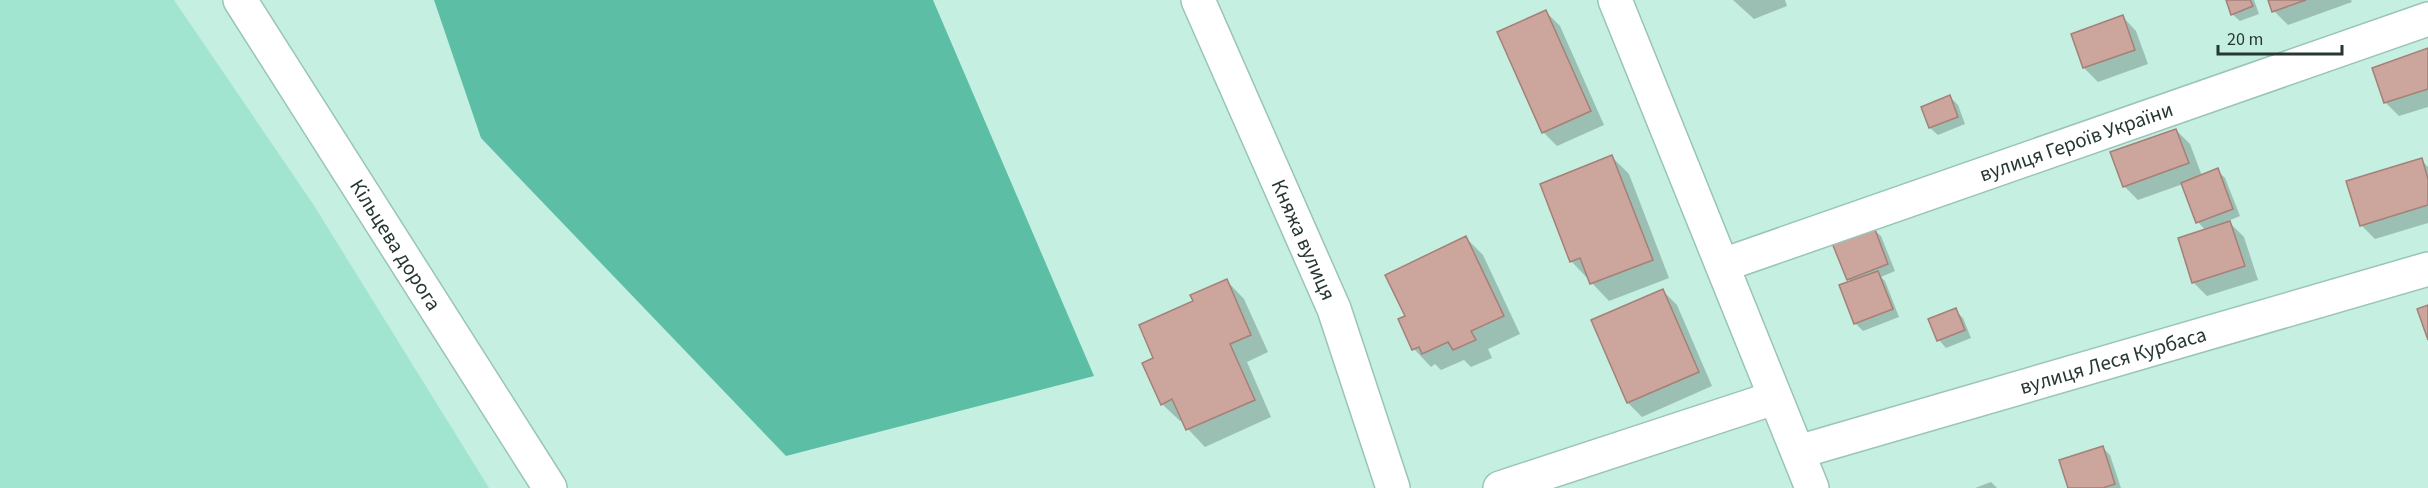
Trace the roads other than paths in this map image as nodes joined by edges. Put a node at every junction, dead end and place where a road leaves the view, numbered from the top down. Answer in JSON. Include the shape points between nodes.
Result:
{"nodes":[{"id":1,"x":240,"y":0,"type":"edge"},
{"id":2,"x":1198,"y":0,"type":"edge"},
{"id":3,"x":1615,"y":0,"type":"edge"},
{"id":4,"x":2428,"y":19,"type":"edge"},
{"id":5,"x":1723,"y":265,"type":"junction"},
{"id":6,"x":2428,"y":269,"type":"edge"},
{"id":7,"x":1774,"y":398,"type":"junction"},
{"id":8,"x":1798,"y":452,"type":"junction"},
{"id":9,"x":550,"y":488,"type":"edge"},
{"id":10,"x":1393,"y":488,"type":"edge"},
{"id":11,"x":1500,"y":488,"type":"edge"},
{"id":12,"x":1812,"y":488,"type":"edge"}],
"edges":[{"from":1,"to":9,"type":"main road","name":"Кільцева дорога"},
{"from":2,"to":10,"type":"main road","name":"Княжа вулиця","via":[[1334,309]]},
{"from":3,"to":5,"type":"main road"},
{"from":4,"to":5,"type":"main road","name":"вулиця Героїв України"},
{"from":5,"to":7,"type":"main road"},
{"from":6,"to":8,"type":"main road","name":"вулиця Леся Курбаса"},
{"from":7,"to":8,"type":"main road"},
{"from":7,"to":11,"type":"main road"},
{"from":8,"to":12,"type":"main road"}]}
